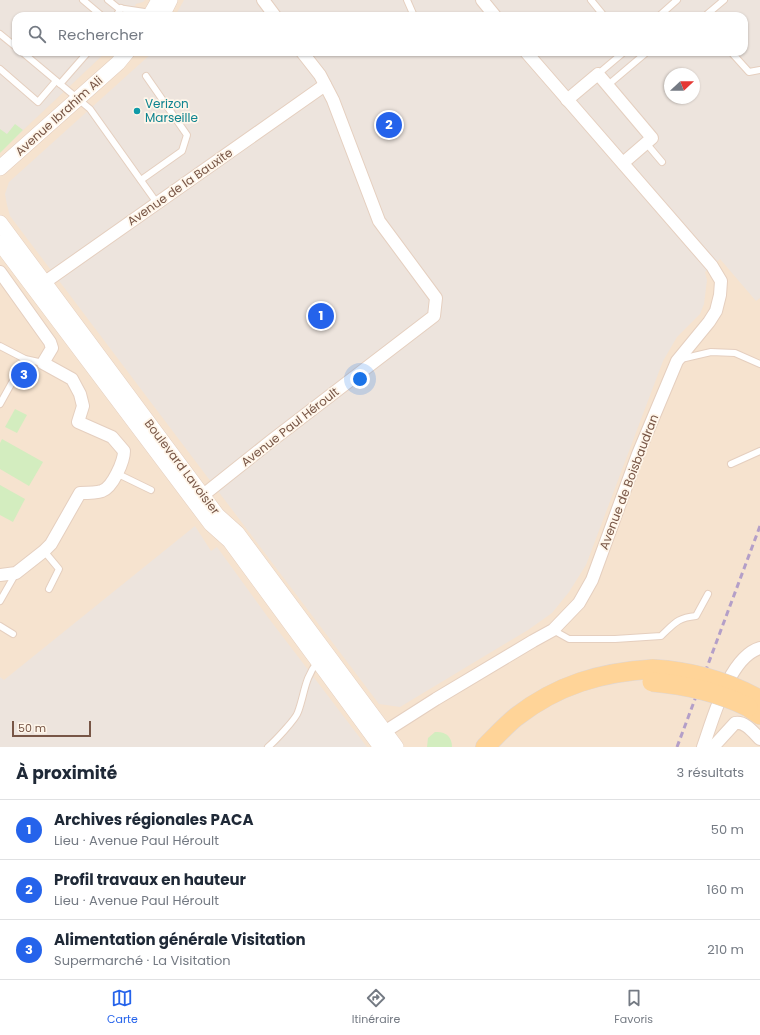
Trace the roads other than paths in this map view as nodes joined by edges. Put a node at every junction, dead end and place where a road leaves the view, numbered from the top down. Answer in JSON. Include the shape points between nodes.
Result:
{"nodes":[{"id":1,"x":83,"y":0,"type":"edge"},
{"id":2,"x":108,"y":0,"type":"edge"},
{"id":3,"x":170,"y":0,"type":"edge"},
{"id":4,"x":263,"y":0,"type":"edge"},
{"id":5,"x":407,"y":0,"type":"edge"},
{"id":6,"x":482,"y":0,"type":"edge"},
{"id":7,"x":591,"y":0,"type":"edge"},
{"id":8,"x":677,"y":0,"type":"edge"},
{"id":9,"x":724,"y":0,"type":"edge"},
{"id":10,"x":121,"y":8,"type":"junction"},
{"id":11,"x":97,"y":12,"type":"edge"},
{"id":12,"x":118,"y":12,"type":"edge"},
{"id":13,"x":157,"y":12,"type":"edge"},
{"id":14,"x":272,"y":12,"type":"edge"},
{"id":15,"x":412,"y":12,"type":"edge"},
{"id":16,"x":492,"y":12,"type":"edge"},
{"id":17,"x":601,"y":12,"type":"edge"},
{"id":18,"x":664,"y":12,"type":"edge"},
{"id":19,"x":710,"y":12,"type":"edge"},
{"id":20,"x":0,"y":34,"type":"edge"},
{"id":21,"x":12,"y":44,"type":"edge"},
{"id":22,"x":27,"y":56,"type":"edge"},
{"id":23,"x":84,"y":56,"type":"edge"},
{"id":24,"x":305,"y":56,"type":"edge"},
{"id":25,"x":529,"y":56,"type":"edge"},
{"id":26,"x":619,"y":56,"type":"edge"},
{"id":27,"x":642,"y":56,"type":"edge"},
{"id":28,"x":734,"y":56,"type":"edge"},
{"id":29,"x":122,"y":57,"type":"edge"},
{"id":30,"x":0,"y":69,"type":"edge"},
{"id":31,"x":760,"y":70,"type":"edge"},
{"id":32,"x":598,"y":74,"type":"junction"},
{"id":33,"x":146,"y":76,"type":"dead end"},
{"id":34,"x":58,"y":82,"type":"junction"},
{"id":35,"x":324,"y":84,"type":"junction"},
{"id":36,"x":608,"y":85,"type":"junction"},
{"id":37,"x":78,"y":98,"type":"junction"},
{"id":38,"x":567,"y":100,"type":"junction"},
{"id":39,"x":646,"y":143,"type":"junction"},
{"id":40,"x":662,"y":162,"type":"dead end"},
{"id":41,"x":623,"y":163,"type":"junction"},
{"id":42,"x":0,"y":168,"type":"edge"},
{"id":43,"x":141,"y":180,"type":"junction"},
{"id":44,"x":157,"y":203,"type":"junction"},
{"id":45,"x":0,"y":223,"type":"edge"},
{"id":46,"x":0,"y":243,"type":"edge"},
{"id":47,"x":0,"y":272,"type":"edge"},
{"id":48,"x":39,"y":286,"type":"junction"},
{"id":49,"x":0,"y":346,"type":"edge"},
{"id":50,"x":25,"y":359,"type":"junction"},
{"id":51,"x":678,"y":360,"type":"junction"},
{"id":52,"x":43,"y":362,"type":"junction"},
{"id":53,"x":760,"y":364,"type":"edge"},
{"id":54,"x":0,"y":404,"type":"edge"},
{"id":55,"x":760,"y":451,"type":"edge"},
{"id":56,"x":730,"y":464,"type":"dead end"},
{"id":57,"x":116,"y":474,"type":"junction"},
{"id":58,"x":151,"y":490,"type":"dead end"},
{"id":59,"x":199,"y":499,"type":"junction"},
{"id":60,"x":44,"y":551,"type":"junction"},
{"id":61,"x":16,"y":573,"type":"junction"},
{"id":62,"x":0,"y":575,"type":"edge"},
{"id":63,"x":49,"y":589,"type":"dead end"},
{"id":64,"x":708,"y":594,"type":"dead end"},
{"id":65,"x":0,"y":601,"type":"edge"},
{"id":66,"x":0,"y":626,"type":"edge"},
{"id":67,"x":553,"y":630,"type":"junction"},
{"id":68,"x":13,"y":634,"type":"dead end"},
{"id":69,"x":760,"y":648,"type":"edge"},
{"id":70,"x":318,"y":661,"type":"junction"},
{"id":71,"x":653,"y":676,"type":"junction"},
{"id":72,"x":757,"y":705,"type":"edge"},
{"id":73,"x":380,"y":739,"type":"edge"},
{"id":74,"x":760,"y":739,"type":"edge"},
{"id":75,"x":268,"y":747,"type":"edge"},
{"id":76,"x":396,"y":747,"type":"edge"},
{"id":77,"x":485,"y":747,"type":"edge"},
{"id":78,"x":501,"y":747,"type":"edge"},
{"id":79,"x":703,"y":747,"type":"edge"},
{"id":80,"x":713,"y":747,"type":"edge"}],
"edges":[{"from":1,"to":11,"type":"lane"},
{"from":2,"to":10,"type":"lane"},
{"from":3,"to":13,"type":"street"},
{"from":4,"to":14,"type":"street"},
{"from":5,"to":15,"type":"lane"},
{"from":6,"to":16,"type":"street"},
{"from":7,"to":17,"type":"lane"},
{"from":8,"to":18,"type":"lane"},
{"from":9,"to":19,"type":"lane"},
{"from":10,"to":12,"type":"lane"},
{"from":10,"to":13,"type":"lane"},
{"from":20,"to":21,"type":"lane"},
{"from":22,"to":34,"type":"lane"},
{"from":23,"to":34,"type":"lane"},
{"from":24,"to":35,"type":"street","name":"Avenue Paul Héroult"},
{"from":25,"to":38,"type":"street","name":"Avenue de Boisbaudran"},
{"from":26,"to":32,"type":"lane"},
{"from":27,"to":36,"type":"lane"},
{"from":28,"to":31,"type":"lane","via":[[748,72]]},
{"from":29,"to":37,"type":"street","name":"Avenue Ibrahim Ali"},
{"from":30,"to":34,"type":"lane","via":[[38,102]]},
{"from":32,"to":36,"type":"street"},
{"from":32,"to":38,"type":"street"},
{"from":33,"to":43,"type":"lane","via":[[187,135],[182,151]]},
{"from":34,"to":37,"type":"lane"},
{"from":35,"to":44,"type":"street","name":"Avenue de la Bauxite"},
{"from":35,"to":59,"type":"street","name":"Avenue Paul Héroult","via":[[333,100],[379,221],[436,298],[434,316]]},
{"from":36,"to":39,"type":"street","via":[[652,138]]},
{"from":37,"to":42,"type":"street","name":"Avenue Ibrahim Ali"},
{"from":37,"to":43,"type":"lane","via":[[90,109]]},
{"from":38,"to":41,"type":"street","name":"Avenue de Boisbaudran"},
{"from":39,"to":40,"type":"lane"},
{"from":39,"to":41,"type":"street"},
{"from":41,"to":51,"type":"street","name":"Avenue de Boisbaudran","via":[[712,266],[721,280],[716,311]]},
{"from":43,"to":44,"type":"lane"},
{"from":44,"to":48,"type":"street","name":"Avenue de la Bauxite"},
{"from":45,"to":48,"type":"street","name":"Boulevard Lavoisier"},
{"from":46,"to":48,"type":"street","name":"Boulevard Lavoisier"},
{"from":47,"to":52,"type":"street","via":[[50,342],[52,348]]},
{"from":48,"to":59,"type":"street","name":"Boulevard Lavoisier"},
{"from":49,"to":50,"type":"lane"},
{"from":50,"to":52,"type":"lane"},
{"from":50,"to":54,"type":"lane"},
{"from":51,"to":53,"type":"lane","via":[[711,352],[735,353]]},
{"from":51,"to":67,"type":"street","name":"Avenue de Boisbaudran","via":[[638,454],[592,580],[579,603]]},
{"from":52,"to":57,"type":"street","via":[[72,379],[80,394],[82,406],[78,422],[112,438],[124,450],[124,458]]},
{"from":55,"to":56,"type":"lane"},
{"from":57,"to":58,"type":"lane"},
{"from":57,"to":60,"type":"street","via":[[109,487],[102,491],[80,493],[51,544]]},
{"from":59,"to":70,"type":"street","name":"Boulevard Lavoisier","via":[[211,524],[230,541]]},
{"from":59,"to":73,"type":"street","name":"Boulevard Lavoisier","via":[[237,533]]},
{"from":60,"to":61,"type":"street"},
{"from":60,"to":63,"type":"lane","via":[[59,569]]},
{"from":61,"to":62,"type":"street"},
{"from":61,"to":65,"type":"lane"},
{"from":64,"to":67,"type":"lane","via":[[696,616],[684,617],[661,636],[569,639]]},
{"from":66,"to":68,"type":"lane"},
{"from":67,"to":73,"type":"street","name":"Avenue de Boisbaudran"},
{"from":69,"to":79,"type":"street","via":[[742,660],[730,677]]},
{"from":70,"to":73,"type":"street","name":"Boulevard Lavoisier"},
{"from":70,"to":75,"type":"lane","via":[[310,670],[298,714]]},
{"from":71,"to":72,"type":"main road","bridge":true,"via":[[673,670],[706,677],[744,691]]},
{"from":71,"to":77,"type":"main road","via":[[633,670],[586,680],[556,693],[515,717]]},
{"from":71,"to":78,"type":"main road","via":[[634,683],[608,686],[563,702],[522,726]]},
{"from":73,"to":76,"type":"street","name":"Boulevard Lavoisier"},
{"from":74,"to":80,"type":"street","via":[[740,722],[735,723]]}]}
